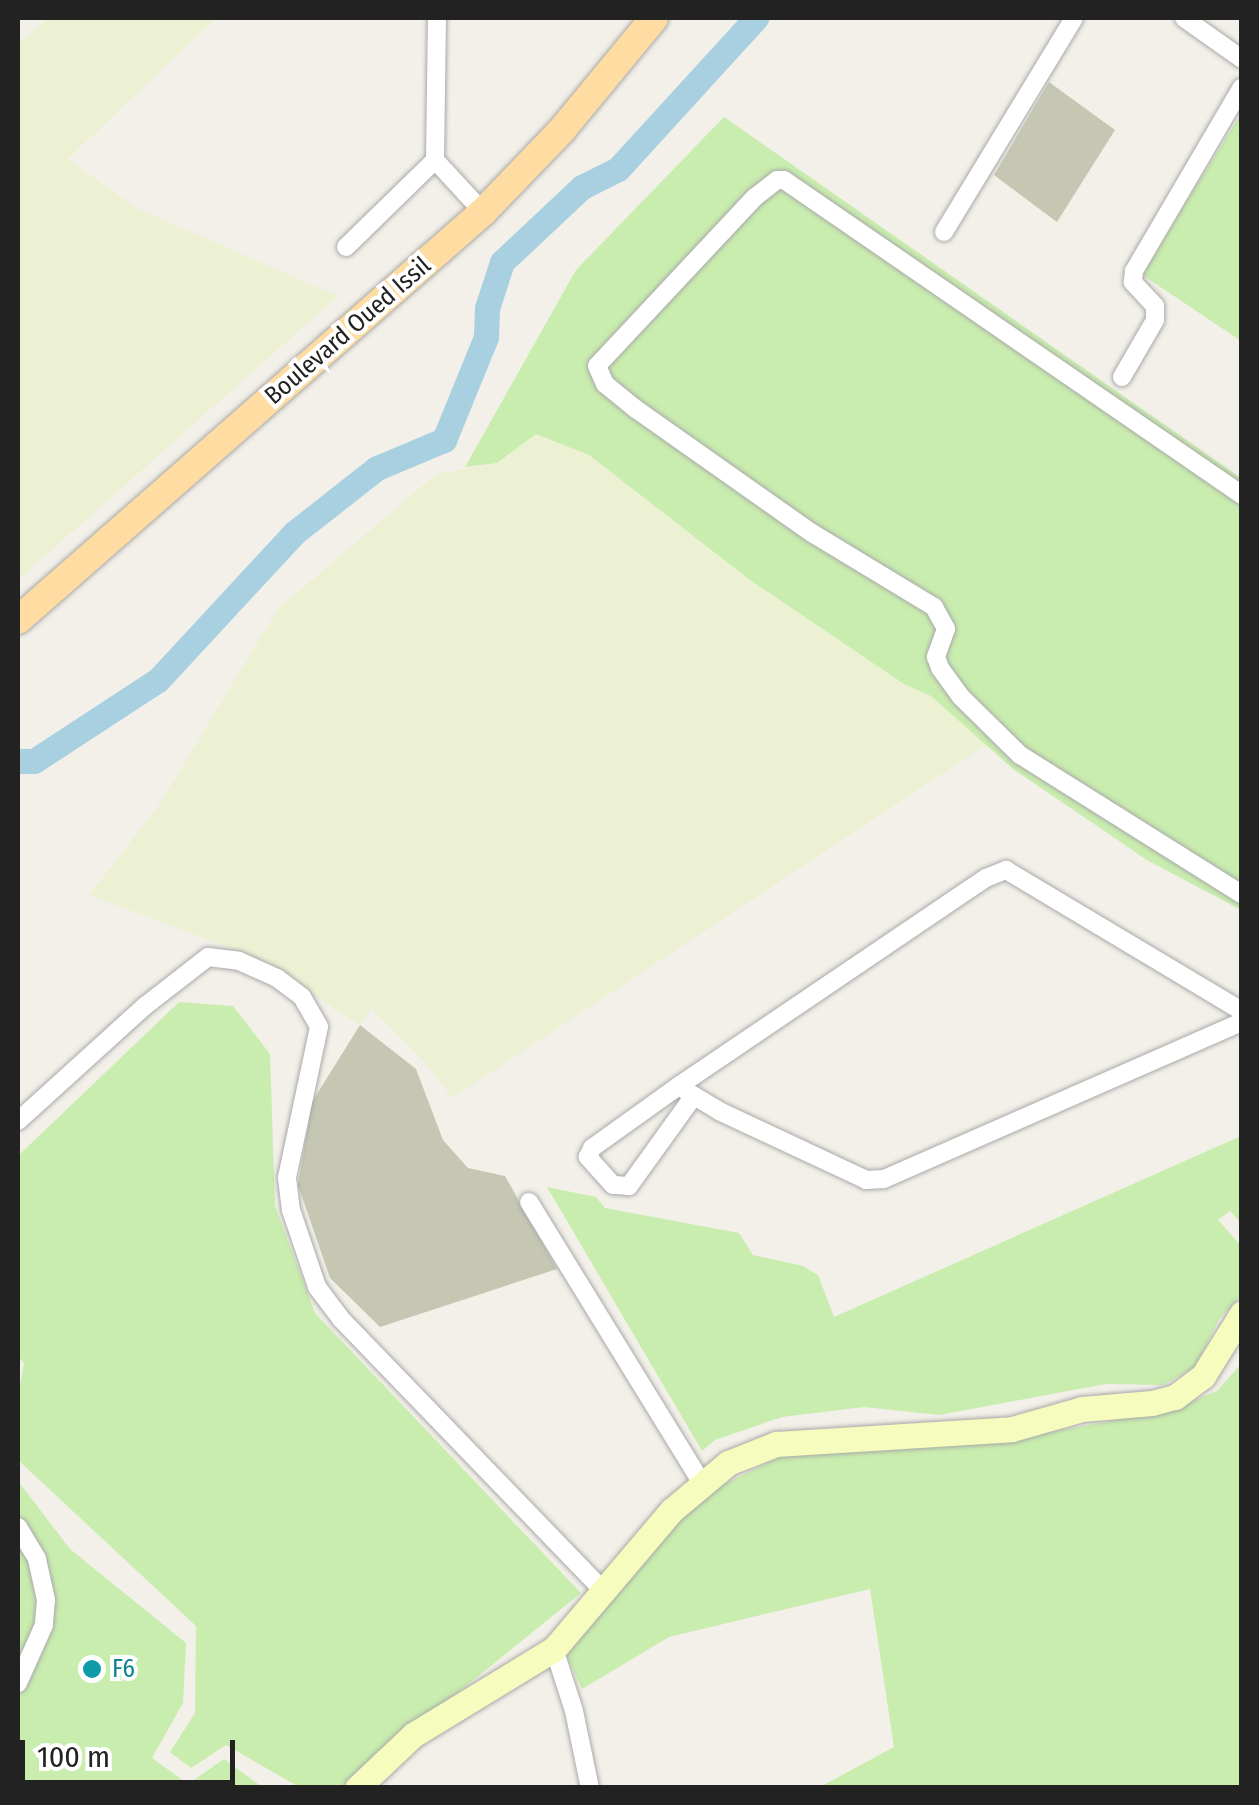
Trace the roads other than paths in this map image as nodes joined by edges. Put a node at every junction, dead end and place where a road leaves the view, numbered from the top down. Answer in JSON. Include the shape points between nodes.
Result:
{"nodes":[{"id":1,"x":438,"y":18,"type":"edge"},
{"id":2,"x":654,"y":18,"type":"edge"},
{"id":3,"x":1074,"y":18,"type":"edge"},
{"id":4,"x":1184,"y":18,"type":"edge"},
{"id":5,"x":1242,"y":58,"type":"edge"},
{"id":6,"x":1242,"y":87,"type":"edge"},
{"id":7,"x":436,"y":160,"type":"junction"},
{"id":8,"x":483,"y":212,"type":"junction"},
{"id":9,"x":944,"y":232,"type":"dead end"},
{"id":10,"x":346,"y":247,"type":"dead end"},
{"id":11,"x":1122,"y":377,"type":"dead end"},
{"id":12,"x":1242,"y":495,"type":"edge"},
{"id":13,"x":18,"y":620,"type":"edge"},
{"id":14,"x":1242,"y":894,"type":"edge"},
{"id":15,"x":1242,"y":1011,"type":"edge"},
{"id":16,"x":1242,"y":1022,"type":"edge"},
{"id":17,"x":686,"y":1091,"type":"junction"},
{"id":18,"x":18,"y":1121,"type":"edge"},
{"id":19,"x":529,"y":1202,"type":"dead end"},
{"id":20,"x":1242,"y":1313,"type":"edge"},
{"id":21,"x":702,"y":1483,"type":"junction"},
{"id":22,"x":18,"y":1527,"type":"edge"},
{"id":23,"x":603,"y":1590,"type":"junction"},
{"id":24,"x":554,"y":1649,"type":"junction"},
{"id":25,"x":18,"y":1683,"type":"edge"},
{"id":26,"x":357,"y":1788,"type":"edge"},
{"id":27,"x":590,"y":1788,"type":"edge"}],
"edges":[{"from":1,"to":7,"type":"street"},
{"from":2,"to":8,"type":"main road","name":"Boulevard Oued Issil"},
{"from":3,"to":9,"type":"street"},
{"from":4,"to":5,"type":"street"},
{"from":6,"to":11,"type":"street","via":[[1134,271],[1132,282],[1154,306],[1156,320]]},
{"from":7,"to":8,"type":"street"},
{"from":7,"to":10,"type":"street"},
{"from":8,"to":13,"type":"main road","name":"Boulevard Oued Issil"},
{"from":12,"to":14,"type":"street","via":[[784,180],[755,197],[598,366],[604,384],[636,408],[812,533],[934,608],[946,629],[936,657],[940,668],[1020,755]]},
{"from":15,"to":17,"type":"street","via":[[1006,870]]},
{"from":16,"to":17,"type":"street","via":[[884,1179],[866,1180]]},
{"from":17,"to":17,"type":"street","via":[[633,1182],[613,1186],[589,1152]]},
{"from":18,"to":23,"type":"street","via":[[208,956],[239,961],[302,997],[319,1028],[287,1178],[317,1287]]},
{"from":19,"to":21,"type":"street"},
{"from":20,"to":21,"type":"street","via":[[1202,1376],[1175,1397],[1082,1409],[1012,1429],[776,1444],[728,1463]]},
{"from":21,"to":23,"type":"street"},
{"from":22,"to":25,"type":"street","via":[[37,1558],[46,1600],[44,1625]]},
{"from":23,"to":24,"type":"street"},
{"from":24,"to":26,"type":"street","via":[[413,1735]]},
{"from":24,"to":27,"type":"street"}]}
